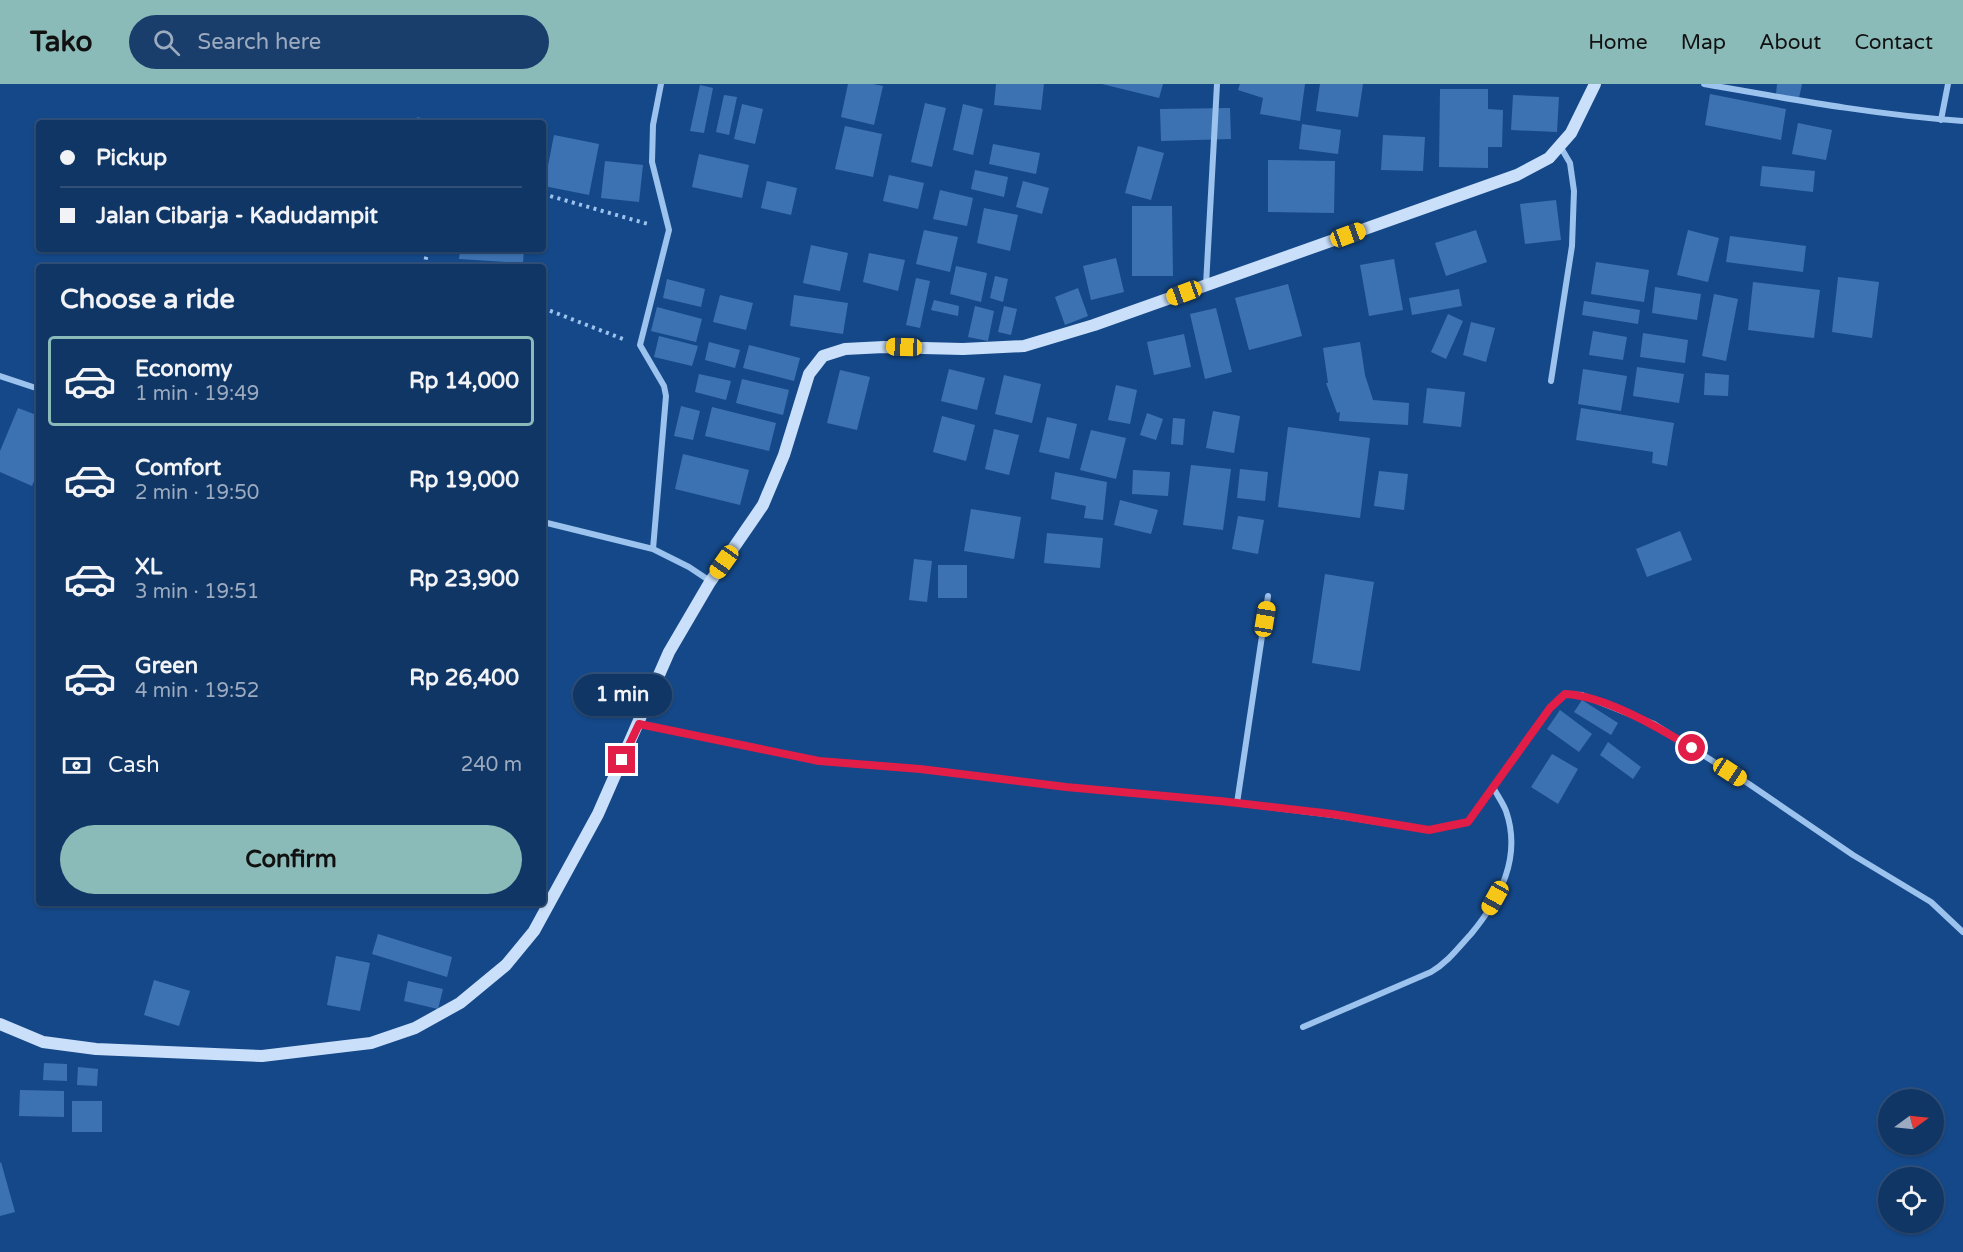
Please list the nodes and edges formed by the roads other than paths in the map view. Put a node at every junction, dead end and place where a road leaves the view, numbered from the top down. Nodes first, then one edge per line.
1 (660, 84) edge
2 (1217, 84) edge
3 (1595, 84) edge
4 (1704, 84) edge
5 (1948, 84) edge
6 (1941, 120) junction
7 (1963, 121) edge
8 (1560, 146) junction
9 (1206, 285) junction
10 (0, 376) edge
11 (1551, 381) dead end
12 (36, 388) edge
13 (546, 523) edge
14 (653, 549) junction
15 (710, 582) junction
16 (1268, 596) dead end
17 (639, 724) junction
18 (1493, 787) junction
19 (1237, 803) junction
20 (1963, 932) edge
21 (0, 1024) edge
22 (1304, 1027) dead end

1 - 14 street
2 - 9 street
3 - 8 street
4 - 6 street
5 - 6 street
6 - 7 street
8 - 9 street
8 - 11 street
9 - 15 street
10 - 12 street
13 - 14 street
14 - 15 street
15 - 17 street
16 - 19 street
17 - 19 street
17 - 21 street
18 - 19 street
18 - 20 street
18 - 22 street

